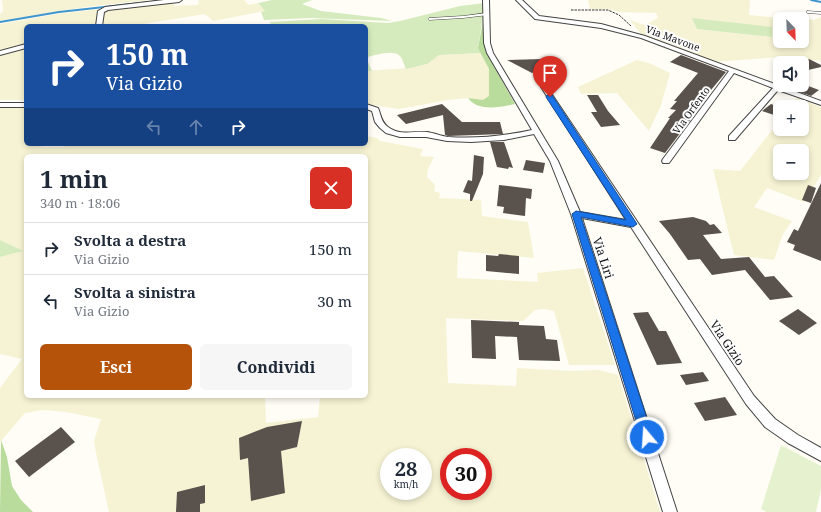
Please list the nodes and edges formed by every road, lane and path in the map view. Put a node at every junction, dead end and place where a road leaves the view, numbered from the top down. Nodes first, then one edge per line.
1 (179, 0) edge
2 (486, 0) edge
3 (519, 0) edge
4 (572, 10) dead end
5 (809, 12) edge
6 (821, 13) edge
7 (487, 14) junction
8 (429, 19) dead end
9 (99, 24) edge
10 (641, 37) junction
11 (24, 47) edge
12 (0, 53) edge
13 (540, 71) dead end
14 (732, 71) junction
15 (773, 86) edge
16 (544, 87) joint
17 (773, 92) edge
18 (791, 92) edge
19 (821, 103) edge
20 (24, 104) edge
21 (0, 105) edge
22 (368, 107) edge
23 (537, 130) junction
24 (732, 138) dead end
25 (666, 160) dead end
26 (576, 214) junction
27 (633, 224) junction
28 (821, 455) edge
29 (670, 512) edge

1 - 9 street
2 - 7 street, Via Liri
3 - 10 street, Via Mavone
4 - 10 path
5 - 6 lane
7 - 8 lane
7 - 23 street, Via Liri
10 - 14 street, Via Mavone
11 - 12 street
13 - 16 lane
14 - 15 street, Via Mavone
14 - 25 street, Via Orfento
16 - 27 street, Via Gizio
17 - 24 street
18 - 19 street, Via Mavone
20 - 21 street
22 - 23 street
23 - 26 street, Via Liri
26 - 27 street
26 - 29 street, Via Liri
27 - 28 street, Via Gizio

